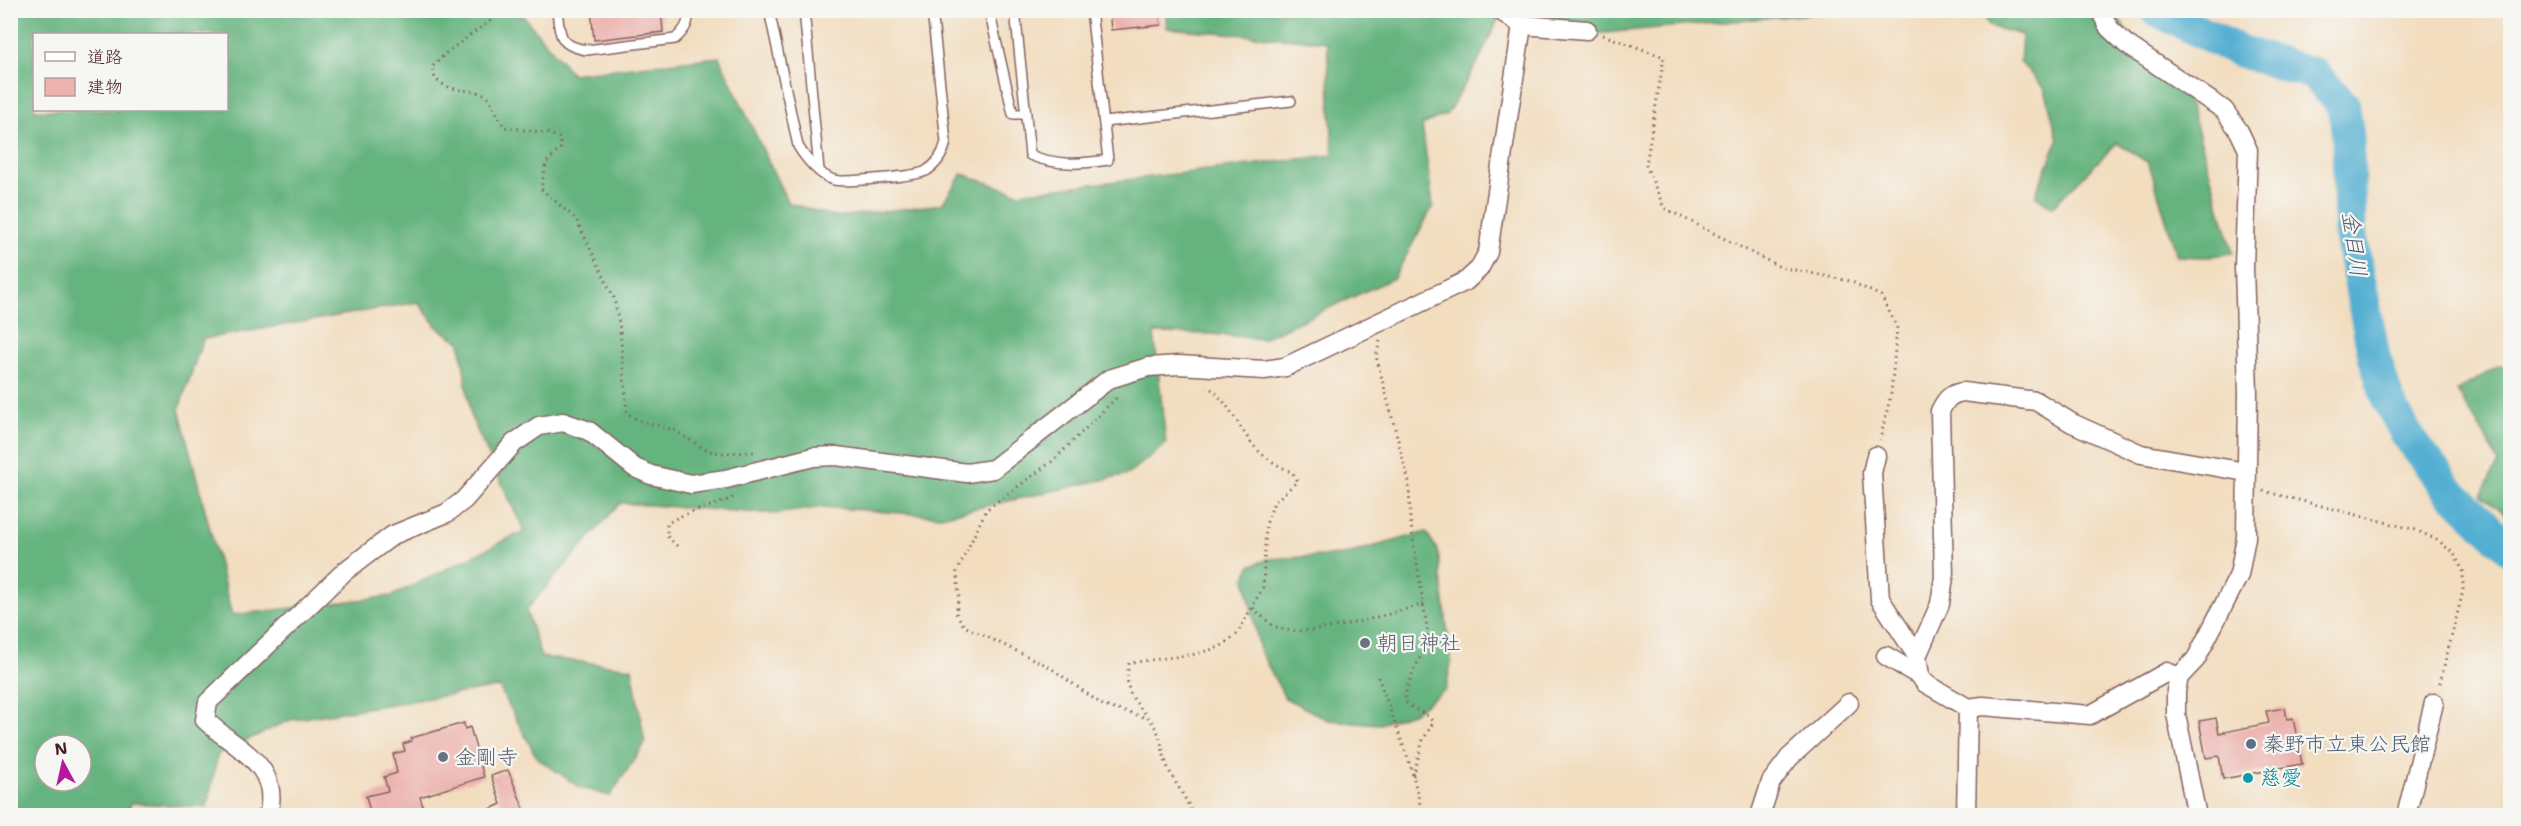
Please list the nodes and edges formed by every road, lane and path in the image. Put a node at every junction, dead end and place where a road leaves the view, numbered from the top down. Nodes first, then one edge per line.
1 (505, 10) edge
2 (557, 10) edge
3 (688, 10) edge
4 (770, 10) edge
5 (804, 10) edge
6 (932, 10) edge
7 (989, 10) edge
8 (1015, 10) edge
9 (1091, 10) edge
10 (1499, 10) edge
11 (2100, 10) edge
12 (1522, 25) junction
13 (1587, 30) joint
14 (1291, 101) dead end
15 (1026, 114) junction
16 (1104, 122) junction
17 (819, 170) junction
18 (1394, 315) junction
19 (1179, 365) junction
20 (1117, 398) dead end
21 (1876, 456) joint
22 (776, 466) junction
23 (2246, 479) junction
24 (742, 493) dead end
25 (677, 546) dead end
26 (1424, 604) junction
27 (1252, 608) junction
28 (1886, 656) dead end
29 (1917, 656) junction
30 (1920, 676) junction
31 (2179, 676) junction
32 (1378, 677) dead end
33 (1849, 703) dead end
34 (2434, 703) joint
35 (1968, 708) junction
36 (1146, 717) junction
37 (1413, 776) junction
38 (268, 816) edge
39 (1192, 816) edge
40 (1423, 816) edge
41 (1760, 816) edge
42 (1966, 816) edge
43 (2197, 816) edge
44 (2406, 816) edge

1 - 22 path
2 - 3 lane
4 - 17 lane
5 - 17 lane
6 - 17 lane
7 - 15 lane
8 - 15 lane
9 - 16 lane
10 - 12 street
11 - 23 street
12 - 13 street
12 - 18 street
13 - 21 path
14 - 16 lane
15 - 16 lane
18 - 19 street
18 - 26 path
19 - 22 street
19 - 27 path
20 - 36 path
21 - 29 street
22 - 38 street
23 - 29 street
23 - 31 street
23 - 34 path
24 - 25 path
26 - 27 path
26 - 37 path
27 - 36 path
28 - 30 street
29 - 30 street
30 - 35 street
31 - 35 street
31 - 43 street
32 - 37 path
33 - 41 street
34 - 44 street
35 - 42 street
36 - 39 path
37 - 40 path

